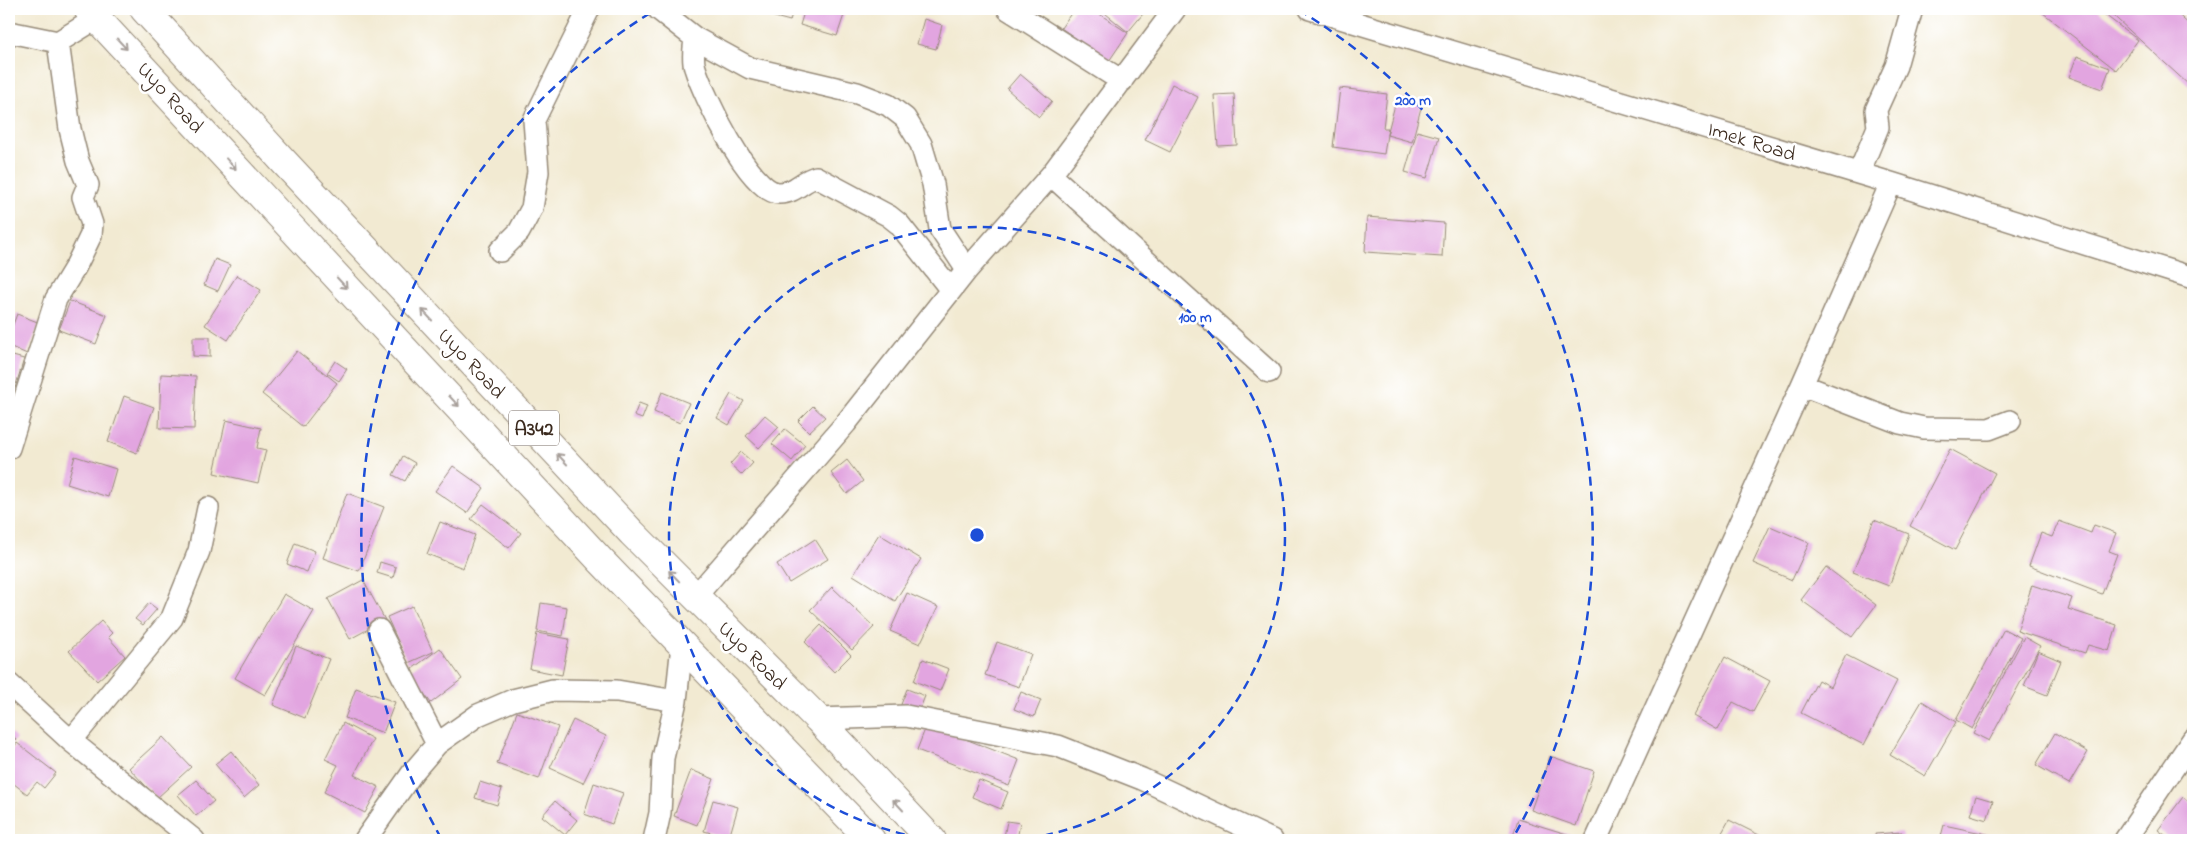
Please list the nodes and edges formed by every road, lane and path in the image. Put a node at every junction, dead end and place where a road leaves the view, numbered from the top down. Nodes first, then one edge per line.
1 (589, 9) edge
2 (658, 9) edge
3 (1008, 9) edge
4 (1175, 9) edge
5 (1310, 9) edge
6 (1912, 9) edge
7 (148, 10) edge
8 (92, 13) edge
9 (9, 32) edge
10 (694, 38) junction
11 (58, 42) junction
12 (1122, 82) junction
13 (1859, 173) junction
14 (1051, 176) junction
15 (1891, 183) junction
16 (500, 252) dead end
17 (967, 270) junction
18 (2193, 278) edge
19 (951, 290) junction
20 (1269, 372) dead end
21 (1802, 385) junction
22 (2010, 421) dead end
23 (9, 448) edge
24 (208, 508) dead end
25 (695, 597) junction
26 (379, 630) dead end
27 (682, 645) junction
28 (9, 684) edge
29 (676, 701) junction
30 (818, 719) junction
31 (2193, 739) edge
32 (72, 741) junction
33 (437, 744) junction
34 (194, 840) edge
35 (365, 840) edge
36 (654, 840) edge
37 (871, 840) edge
38 (932, 840) edge
39 (1272, 840) edge
40 (1596, 840) edge
41 (2125, 840) edge

1 - 16 street
2 - 10 street
3 - 12 street
4 - 12 street
5 - 13 street, Imek Road
6 - 13 street
25 -> 7 highway, Uyo Road / A342
8 - 11 street
8 -> 27 highway, Uyo Road / A342
9 - 11 street
10 - 17 street
10 - 19 street
11 - 23 street
12 - 14 street
13 - 15 street, Imek Road
14 - 17 street
14 - 20 street
15 - 18 street, Imek Road
15 - 21 street
17 - 19 street
19 - 25 street
21 - 22 street
21 - 40 street
24 - 32 street
25 - 30 highway, Uyo Road / A342
26 - 33 street
27 - 29 street
27 - 37 highway, Uyo Road / A342
28 - 32 street
29 - 33 street
29 - 36 street
38 -> 30 highway, Uyo Road / A342
30 - 39 street
31 - 41 street
32 - 34 street
33 - 35 street

